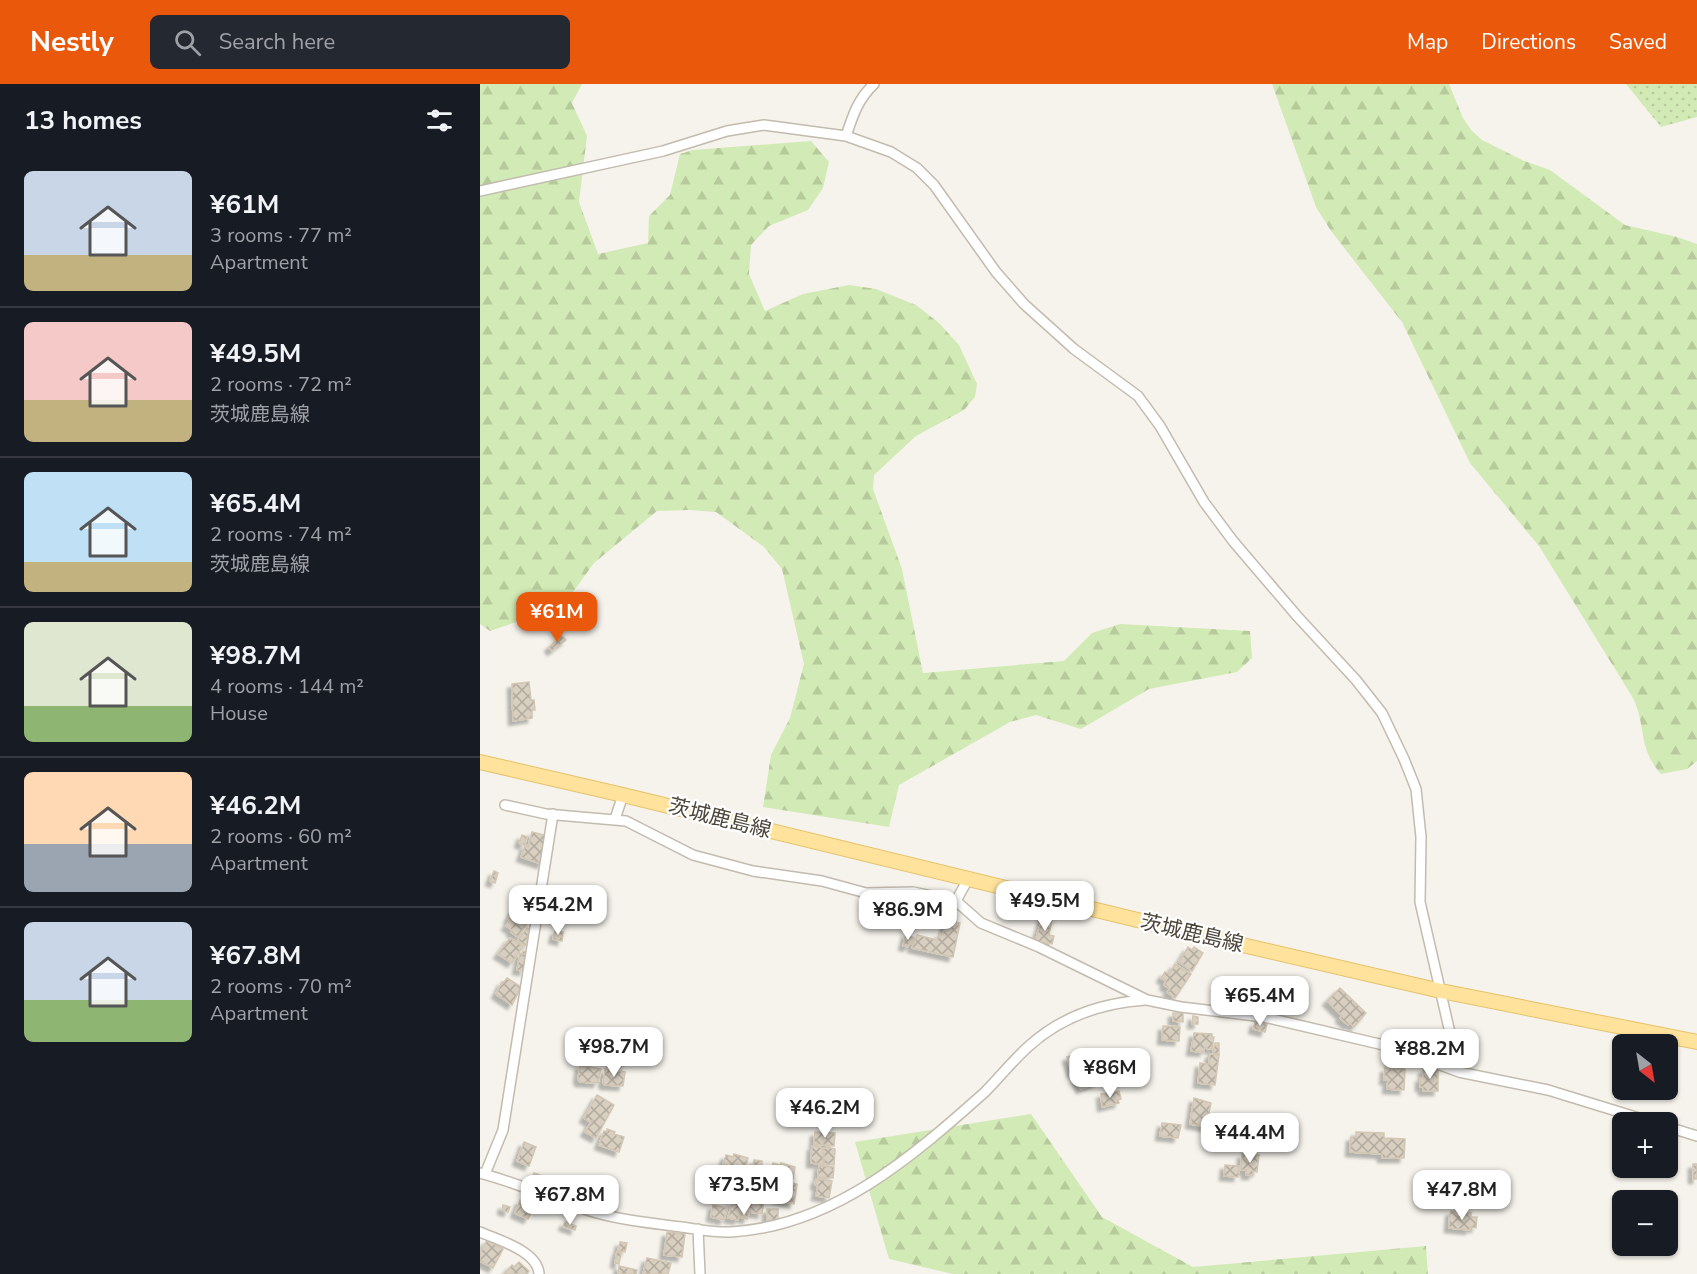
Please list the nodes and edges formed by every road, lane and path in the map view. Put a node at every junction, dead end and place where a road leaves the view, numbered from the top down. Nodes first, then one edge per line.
1 (874, 84) edge
2 (846, 136) junction
3 (480, 191) edge
4 (480, 762) edge
5 (623, 795) junction
6 (505, 805) dead end
7 (552, 814) junction
8 (615, 819) junction
9 (968, 879) junction
10 (956, 901) junction
11 (1441, 991) junction
12 (1147, 1000) junction
13 (1697, 1042) edge
14 (1459, 1072) junction
15 (1620, 1112) edge
16 (1678, 1130) edge
17 (1697, 1136) edge
18 (483, 1174) edge
19 (698, 1229) junction
20 (480, 1232) edge
21 (539, 1274) edge
22 (700, 1274) edge

1 - 2 street
2 - 3 street
2 - 11 street
4 - 5 main road, 茨城鹿島線
5 - 8 street
5 - 9 main road, 茨城鹿島線
6 - 7 street
7 - 8 street
7 - 18 street
8 - 10 street
9 - 10 street
9 - 11 main road, 茨城鹿島線
10 - 12 street
11 - 13 main road, 茨城鹿島線
11 - 14 street
12 - 14 street
12 - 19 street
14 - 15 street
16 - 17 street
18 - 19 street
19 - 22 street
20 - 21 street

